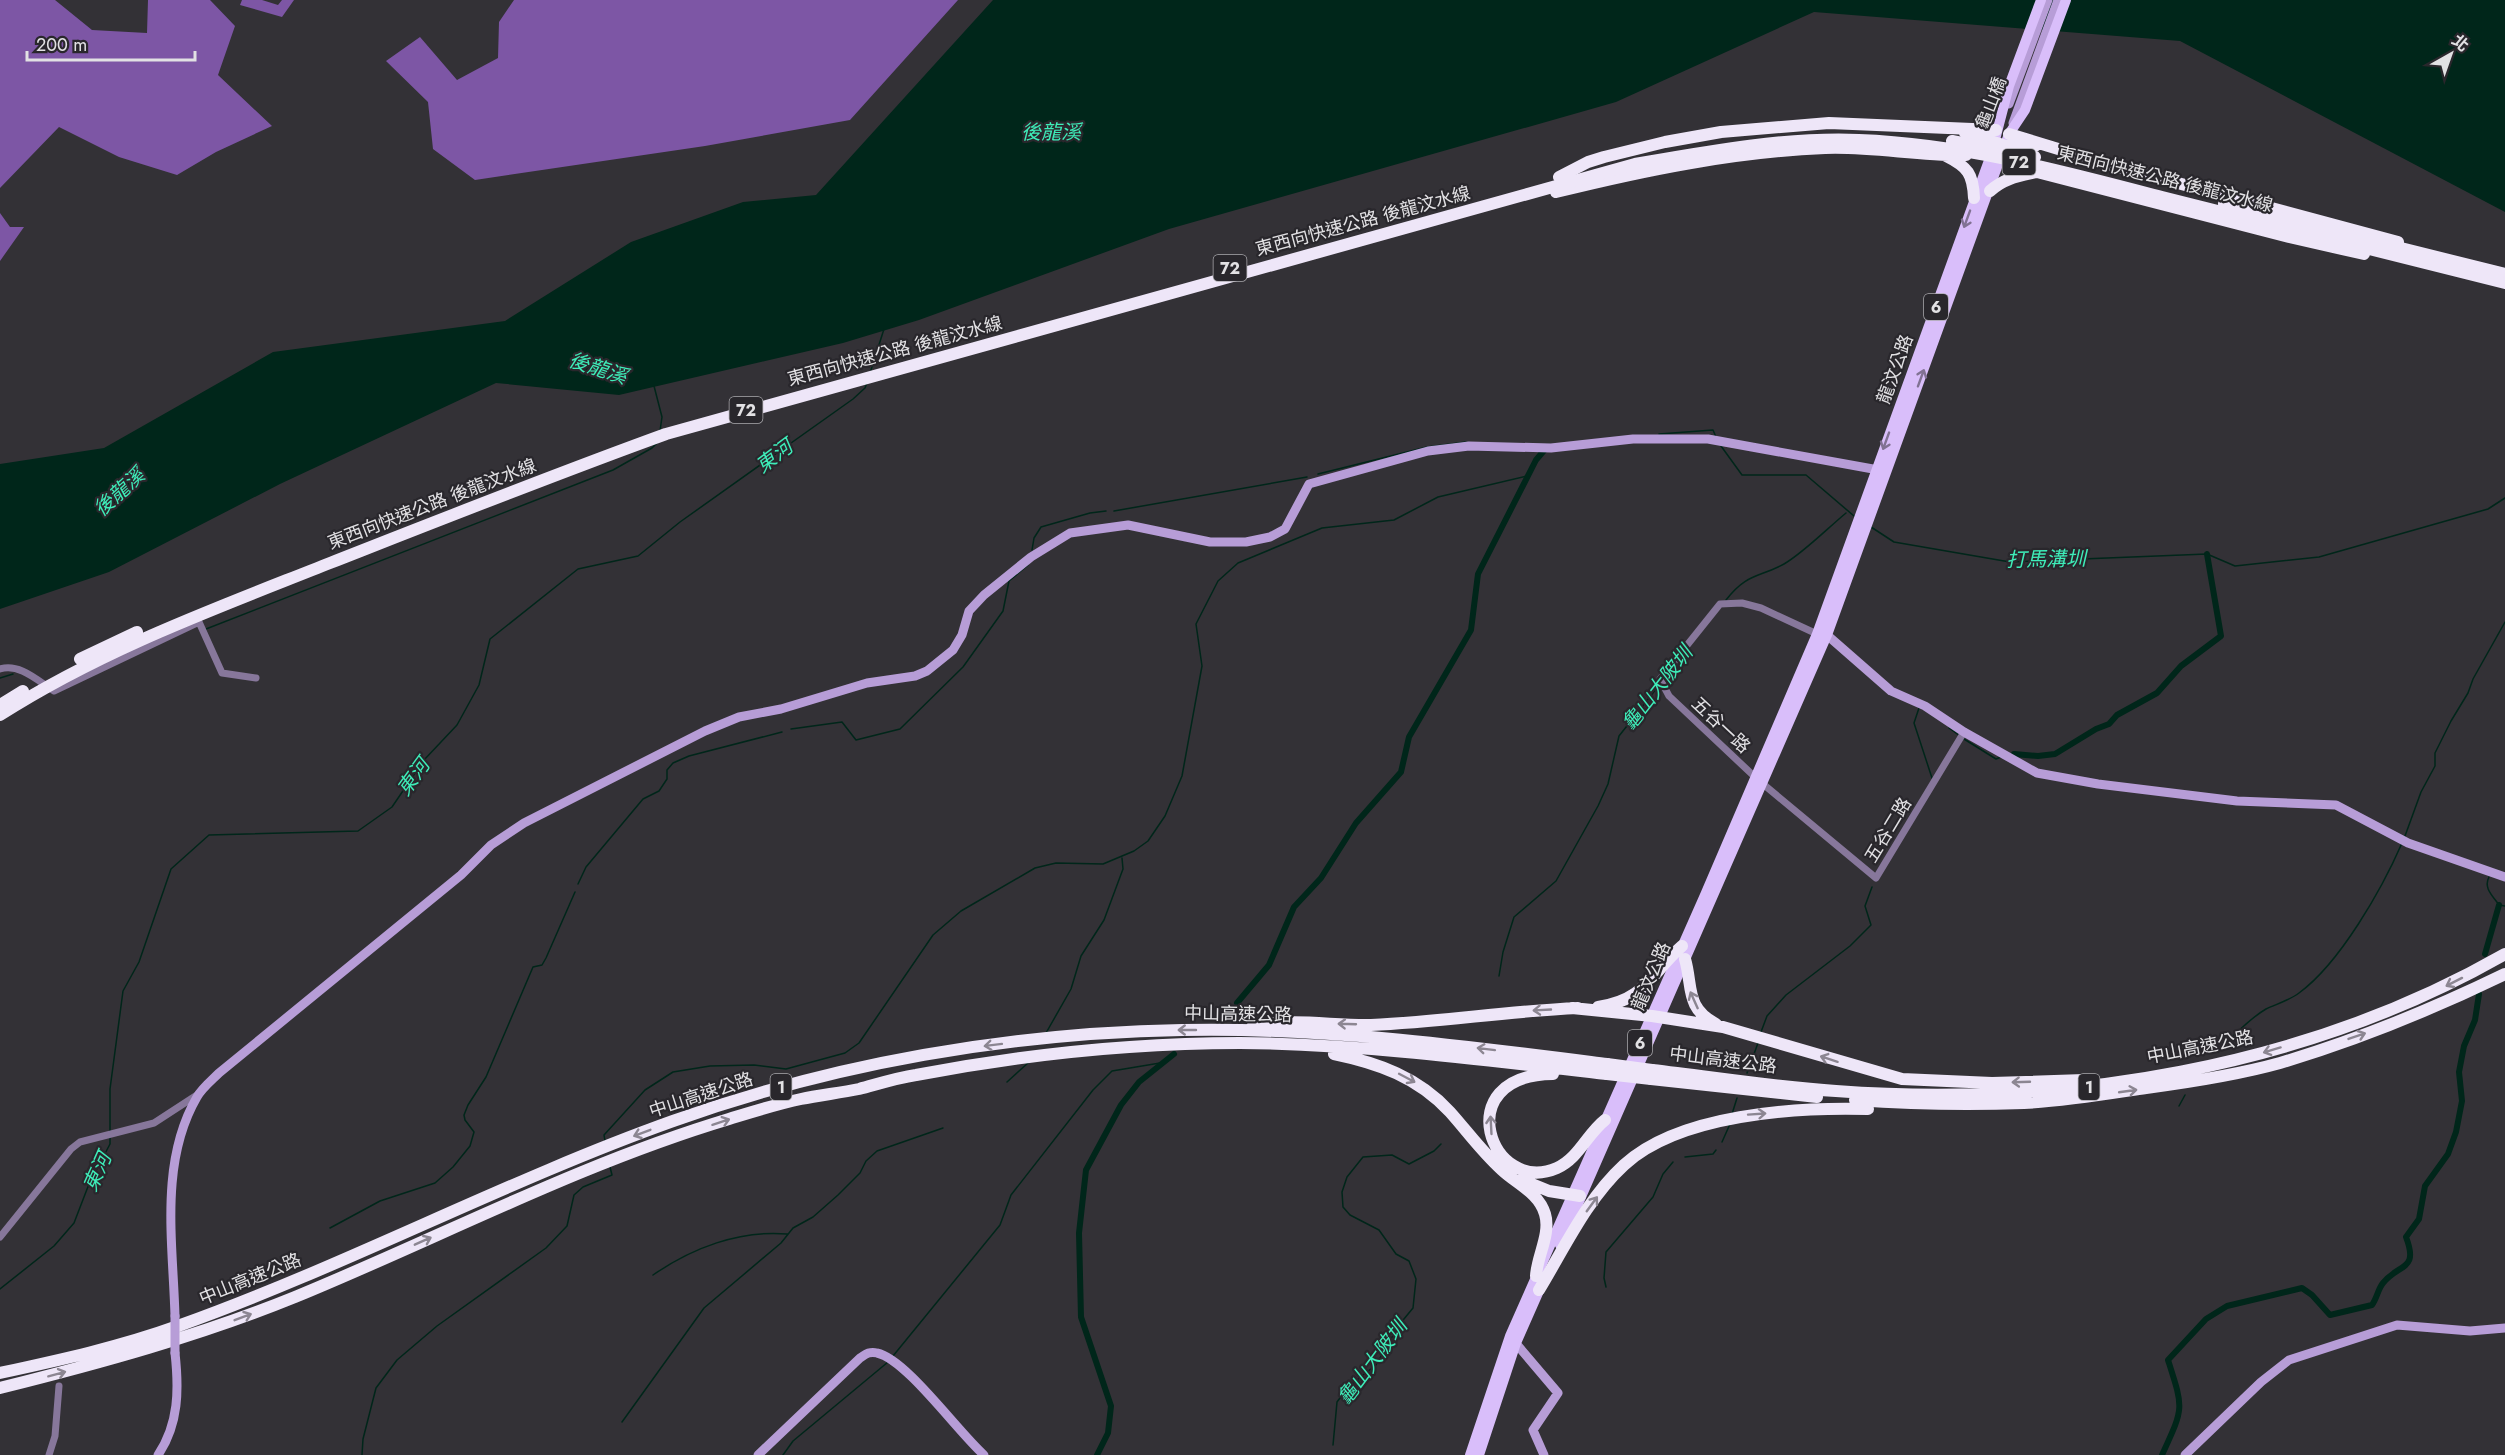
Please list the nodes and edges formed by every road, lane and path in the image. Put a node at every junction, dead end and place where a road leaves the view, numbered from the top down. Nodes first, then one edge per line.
1 (2041, 0) edge
2 (2048, 0) edge
3 (2058, 0) edge
4 (2066, 0) edge
5 (1948, 129) junction
6 (1996, 130) junction
7 (2009, 134) junction
8 (2042, 146) junction
9 (1998, 150) junction
10 (1945, 156) junction
11 (2037, 172) junction
12 (1559, 177) junction
13 (1990, 191) junction
14 (1525, 195) junction
15 (1974, 198) junction
16 (2446, 260) junction
17 (2426, 264) junction
18 (2505, 274) edge
19 (2505, 283) edge
20 (1881, 470) junction
21 (1822, 634) junction
22 (0, 669) edge
23 (256, 678) dead end
24 (0, 705) edge
25 (0, 715) edge
26 (1961, 736) junction
27 (1759, 781) junction
28 (2505, 877) edge
29 (1682, 946) junction
30 (2505, 954) edge
31 (1685, 959) junction
32 (2505, 974) edge
33 (1572, 1008) junction
34 (1656, 1016) junction
35 (1723, 1027) junction
36 (1236, 1031) junction
37 (1291, 1045) junction
38 (1607, 1069) junction
39 (1579, 1071) junction
40 (1651, 1074) junction
41 (2121, 1080) junction
42 (198, 1094) junction
43 (1934, 1104) junction
44 (1605, 1120) junction
45 (1502, 1170) junction
46 (1576, 1195) junction
47 (0, 1237) edge
48 (1536, 1276) junction
49 (1539, 1290) junction
50 (1529, 1303) junction
51 (2505, 1328) edge
52 (1513, 1340) junction
53 (0, 1373) edge
54 (59, 1386) dead end
55 (0, 1388) edge
56 (49, 1455) edge
57 (158, 1455) edge
58 (758, 1455) edge
59 (984, 1455) edge
60 (1470, 1455) edge
61 (1479, 1455) edge
62 (1544, 1455) edge
63 (2185, 1455) edge

1 - 6 main road, 龜山橋 / 6
2 - 9 street, 龜山橋
3 - 7 street, 龜山橋
4 - 7 main road, 龜山橋 / 6
5 - 6 highway
5 - 9 highway
5 - 12 highway
6 - 9 main road, 龜山橋 / 6
7 - 8 highway
7 - 9 main road, 6
8 - 9 highway
8 - 16 highway
9 - 10 highway
9 - 11 highway
9 - 13 main road, 龍汶公路 / 6
9 - 15 main road, 龍汶公路 / 6
10 - 14 highway, bridge
10 - 15 highway
11 - 13 highway
11 - 17 highway
12 - 16 highway, 東西向快速公路 後龍汶水線 / 72, bridge
12 - 24 highway, 東西向快速公路 後龍汶水線 / 72, bridge
20 -> 13 main road, 龍汶公路 / 6
14 - 17 highway, 東西向快速公路 後龍汶水線 / 72, bridge
14 - 25 highway, 東西向快速公路 後龍汶水線 / 72, bridge
15 -> 20 main road, 龍汶公路 / 6
16 - 18 highway, 東西向快速公路 後龍汶水線 / 72, bridge
17 - 19 highway, 東西向快速公路 後龍汶水線 / 72, bridge
20 - 21 main road, 龍汶公路 / 6
20 - 42 street
21 - 26 street
21 - 27 main road, 龍汶公路 / 6
21 - 27 street, 五谷一路
22 - 23 street
26 - 27 street, 五谷二路
26 - 28 street
27 - 29 main road, 龍汶公路 / 6
27 - 31 main road, 龍汶公路 / 6
29 - 33 highway
29 - 34 main road, 龍汶公路 / 6
30 -> 41 highway, 中山高速公路 / 1
31 - 34 main road, 龍汶公路 / 6
35 -> 31 highway
43 -> 32 highway, 中山高速公路 / 1
33 - 34 highway
33 -> 36 highway
34 - 35 highway
34 - 44 main road, 龍汶公路 / 6
34 - 46 main road, 龍汶公路 / 6
41 -> 35 highway
38 -> 36 highway, 中山高速公路 / 1
36 -> 53 highway, 中山高速公路 / 1
37 - 39 highway, 中山高速公路 / 1
37 -> 45 highway
55 -> 37 highway, 中山高速公路 / 1
38 - 39 highway, 中山高速公路 / 1
38 - 40 highway, 中山高速公路 / 1, bridge
44 -> 39 highway
40 - 41 highway, 中山高速公路 / 1
40 - 43 highway, 中山高速公路 / 1
42 - 47 street
42 - 57 street, bridge
49 -> 43 highway
44 - 46 main road, 龍汶公路 / 6
45 - 46 highway
45 - 48 highway
46 - 48 main road, 龍汶公路 / 6
46 - 49 main road, 龍汶公路 / 6
48 - 50 main road, 龍汶公路 / 6
49 - 50 main road, 龍汶公路 / 6
50 - 52 main road, 龍汶公路 / 6
51 - 63 street
52 - 60 main road, 龍汶公路 / 6
52 - 61 main road, 龍汶公路 / 6
52 - 62 street
54 - 56 street
58 - 59 street

